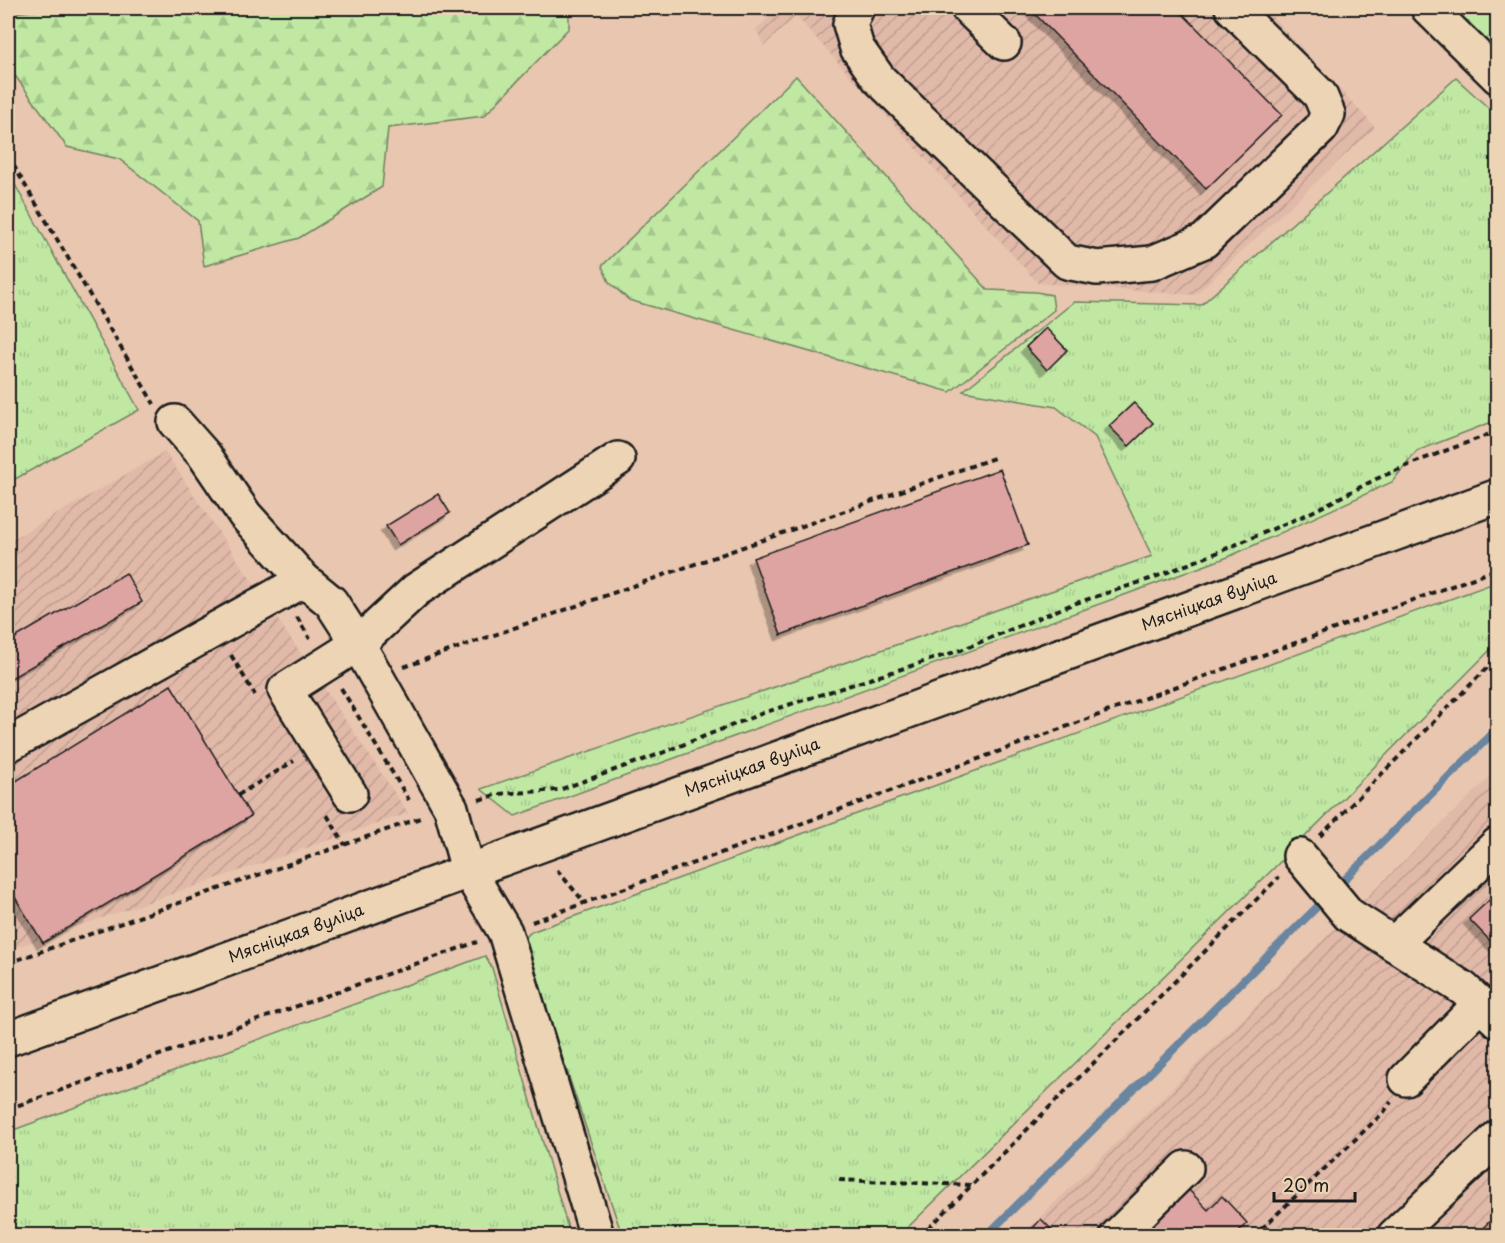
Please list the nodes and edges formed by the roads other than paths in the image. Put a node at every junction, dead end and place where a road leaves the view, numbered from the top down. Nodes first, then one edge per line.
1 (857, 8) edge
2 (968, 8) edge
3 (1232, 8) edge
4 (1428, 8) edge
5 (1004, 43) dead end
6 (1497, 77) edge
7 (174, 422) road end
8 (618, 459) dead end
9 (1497, 496) edge
10 (293, 586) junction
11 (358, 644) junction
12 (8, 745) edge
13 (350, 794) dead end
14 (1497, 844) edge
15 (1300, 856) road end
16 (468, 870) junction
17 (1394, 944) junction
18 (1489, 1012) edge
19 (8, 1039) edge
20 (1406, 1079) road end
21 (1497, 1137) edge
22 (1186, 1168) dead end
23 (597, 1236) edge
24 (1117, 1236) edge
25 (1394, 1236) edge

1 - 3 main road
2 - 5 main road
4 - 6 main road
7 - 10 main road
8 - 11 main road
9 - 16 main road, Мясніцкая вуліца
10 - 11 main road
10 - 12 main road
11 - 13 main road
11 - 16 main road
14 - 17 main road
15 - 17 main road
16 - 19 main road, Мясніцкая вуліца
16 - 23 main road
17 - 18 main road
18 - 20 main road
21 - 25 main road
22 - 24 main road

